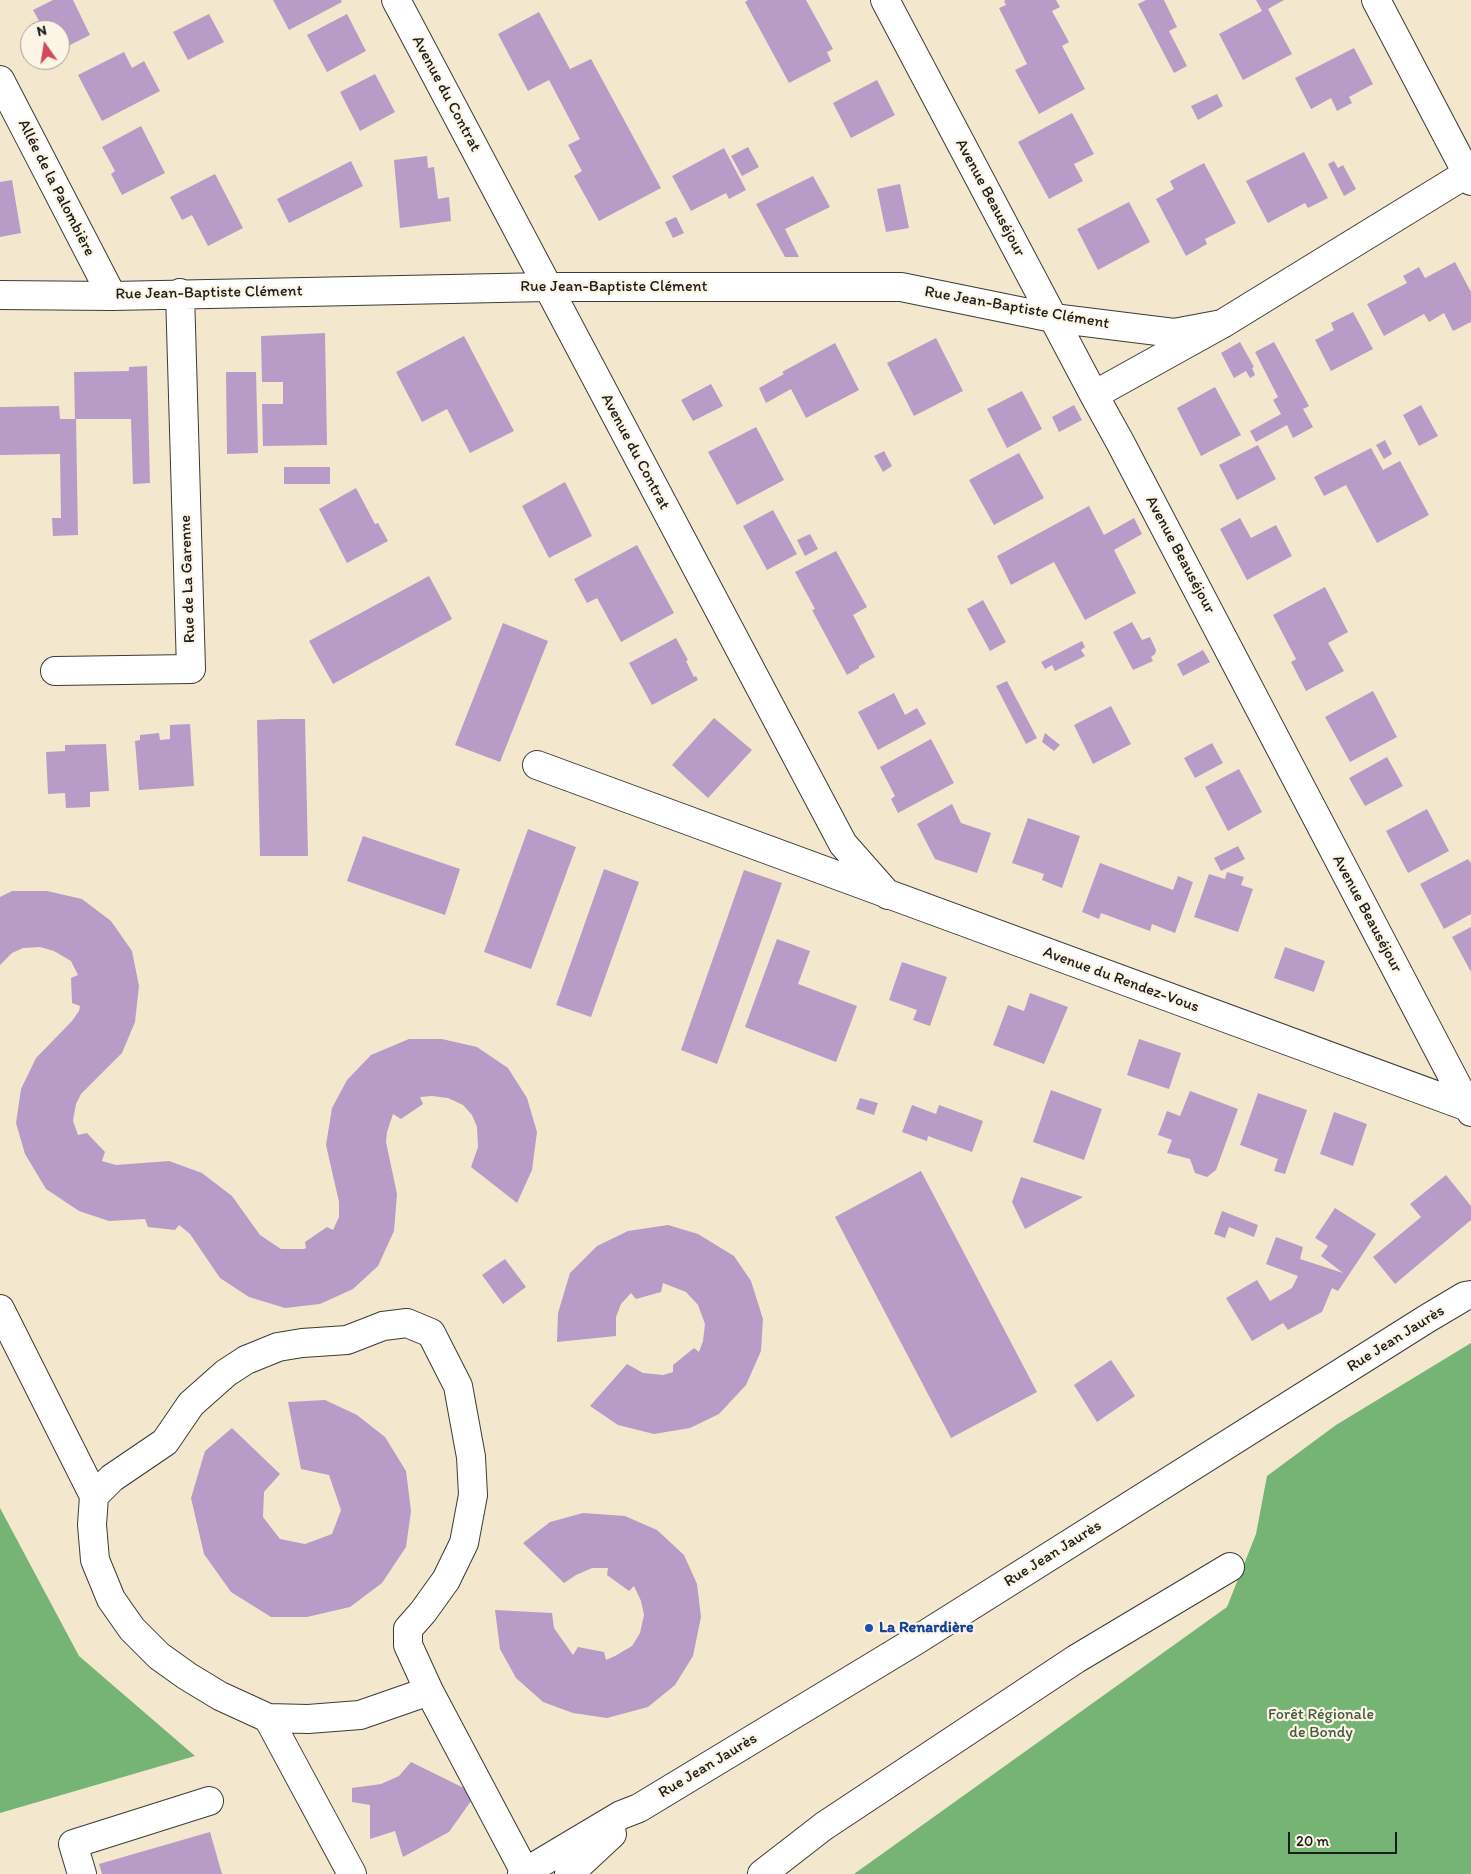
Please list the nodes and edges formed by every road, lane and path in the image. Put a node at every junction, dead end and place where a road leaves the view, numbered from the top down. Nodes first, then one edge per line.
1 (396, 0) edge
2 (886, 0) edge
3 (1376, 0) edge
4 (0, 80) edge
5 (1470, 175) edge
6 (546, 287) junction
7 (180, 293) junction
8 (0, 295) edge
9 (112, 296) junction
10 (1053, 318) junction
11 (1222, 324) junction
12 (1094, 394) junction
13 (55, 671) dead end
14 (537, 765) dead end
15 (888, 895) junction
16 (1469, 1109) edge
17 (1469, 1293) edge
18 (0, 1309) edge
19 (94, 1496) junction
20 (1230, 1567) dead end
21 (430, 1691) junction
22 (268, 1718) junction
23 (209, 1801) dead end
24 (639, 1808) junction
25 (525, 1873) edge
26 (82, 1874) edge
27 (352, 1874) edge
28 (569, 1874) edge
29 (762, 1874) edge

1 - 6 street, Avenue du Contrat
2 - 10 street, Avenue Beauséjour
3 - 5 street
4 - 9 street, Allée de la Palombière
5 - 11 street, Rue Jean-Baptiste Clément
6 - 7 street, Rue Jean-Baptiste Clément
6 - 10 street, Rue Jean-Baptiste Clément
6 - 15 street, Avenue du Contrat
7 - 9 street, Rue Jean-Baptiste Clément
7 - 13 street, Rue de La Garenne
8 - 9 street, Rue Jean-Baptiste Clément
10 - 11 street, Rue Jean-Baptiste Clément
10 - 12 street, Avenue Beauséjour
11 - 12 street, Rue Jean-Baptiste Clément
12 - 16 street, Avenue Beauséjour
14 - 15 street, Avenue du Rendez-Vous
15 - 16 street, Avenue du Rendez-Vous
17 - 24 street, Rue Jean Jaurès
18 - 19 street
19 - 21 street
19 - 22 street
20 - 29 street
21 - 22 street
21 - 25 street
22 - 27 street
23 - 26 street
24 - 25 street, Rue Jean Jaurès
24 - 28 street, Rue Jean Jaurès

